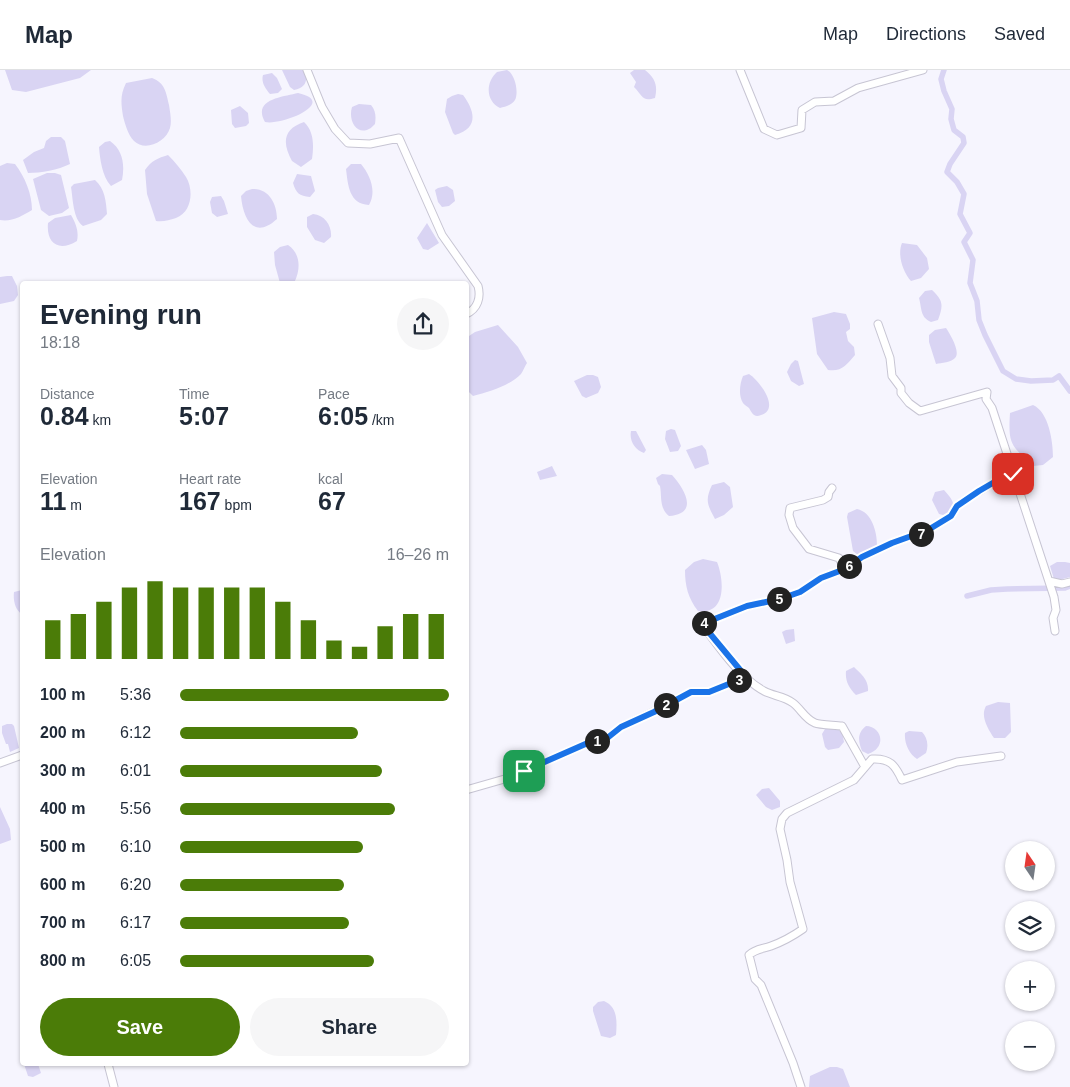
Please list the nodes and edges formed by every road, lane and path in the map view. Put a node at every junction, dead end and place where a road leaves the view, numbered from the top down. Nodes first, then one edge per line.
1 (307, 70) edge
2 (740, 70) edge
3 (923, 70) edge
4 (469, 312) edge
5 (878, 324) dead end
6 (1013, 474) junction
7 (832, 488) dead end
8 (845, 569) junction
9 (1049, 582) junction
10 (1070, 582) edge
11 (1055, 631) dead end
12 (746, 677) junction
13 (1001, 756) dead end
14 (20, 757) edge
15 (0, 763) edge
16 (865, 767) junction
17 (469, 789) edge
18 (109, 1066) edge
19 (114, 1087) edge
20 (801, 1087) edge

1 - 4 street
2 - 3 street
5 - 6 street
6 - 8 street
6 - 9 street
7 - 8 street
8 - 12 street
9 - 10 street
9 - 11 street
12 - 16 street
12 - 17 street
13 - 16 street
14 - 15 street
16 - 20 street
18 - 19 street

